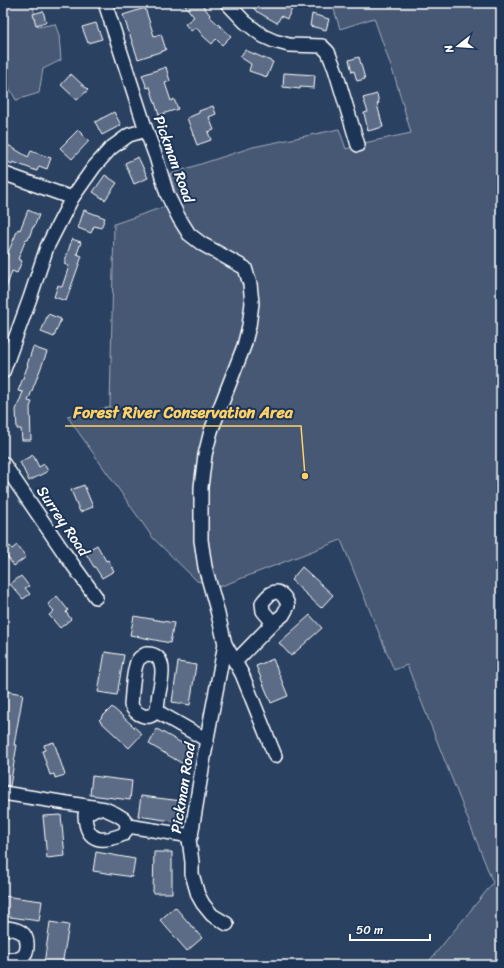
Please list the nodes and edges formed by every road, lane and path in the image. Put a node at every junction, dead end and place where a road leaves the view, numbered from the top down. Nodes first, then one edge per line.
1 (105, 3) edge
2 (227, 3) edge
3 (146, 130) junction
4 (358, 145) dead end
5 (3, 173) edge
6 (72, 198) junction
7 (4, 365) edge
8 (3, 463) edge
9 (96, 597) dead end
10 (273, 623) dead end
11 (225, 644) junction
12 (235, 662) junction
13 (156, 711) dead end
14 (207, 740) junction
15 (275, 756) dead end
16 (3, 793) edge
17 (96, 808) junction
18 (128, 826) junction
19 (191, 836) junction
20 (227, 924) dead end
21 (3, 928) edge
22 (3, 959) edge

1 - 3 street, Pickman Road
2 - 4 street
3 - 6 street
3 - 11 street, Pickman Road
5 - 6 street
6 - 7 street
8 - 9 street, Surrey Road
10 - 12 street
11 - 12 street, Pickman Road
11 - 14 street, Pickman Road
12 - 15 street, Pickman Road
13 - 14 street
14 - 19 street, Pickman Road
16 - 17 street
17 - 18 street
17 - 18 street
18 - 19 street
19 - 20 street, Pickman Road
21 - 22 street

